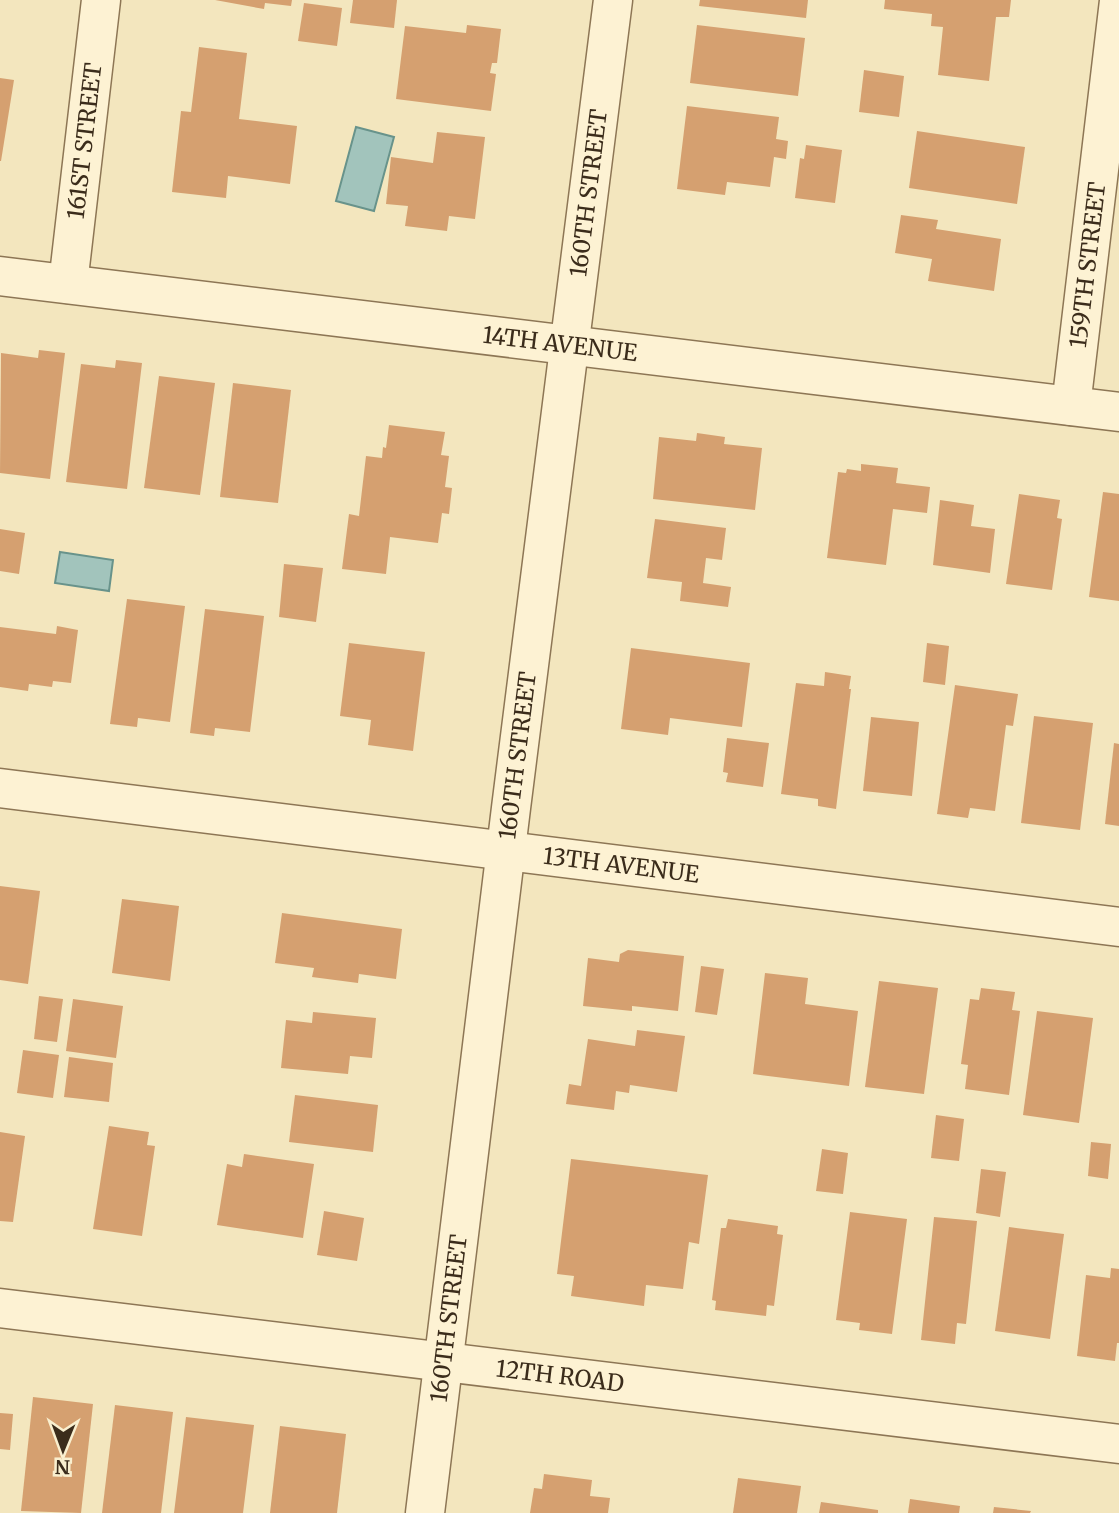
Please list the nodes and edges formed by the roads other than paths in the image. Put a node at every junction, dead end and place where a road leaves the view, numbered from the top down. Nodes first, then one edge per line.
1 (101, 0) edge
2 (613, 0) edge
3 (1119, 1) edge
4 (0, 276) edge
5 (68, 284) junction
6 (571, 345) junction
7 (1071, 406) junction
8 (1119, 412) edge
9 (0, 788) edge
10 (506, 850) junction
11 (1119, 927) edge
12 (0, 1308) edge
13 (444, 1362) junction
14 (1119, 1444) edge
15 (425, 1513) edge

1 - 5 street, 161ST STREET
2 - 6 street, 160TH STREET
3 - 7 street, 159TH STREET
4 - 5 street, 14TH AVENUE
5 - 6 street, 14TH AVENUE
6 - 7 street, 14TH AVENUE
6 - 10 street, 160TH STREET
7 - 8 street, 14TH AVENUE
9 - 10 street, 13TH AVENUE
10 - 11 street, 13TH AVENUE
10 - 13 street, 160TH STREET
12 - 13 street, 12TH ROAD
13 - 14 street, 12TH ROAD
13 - 15 street, 160TH STREET

